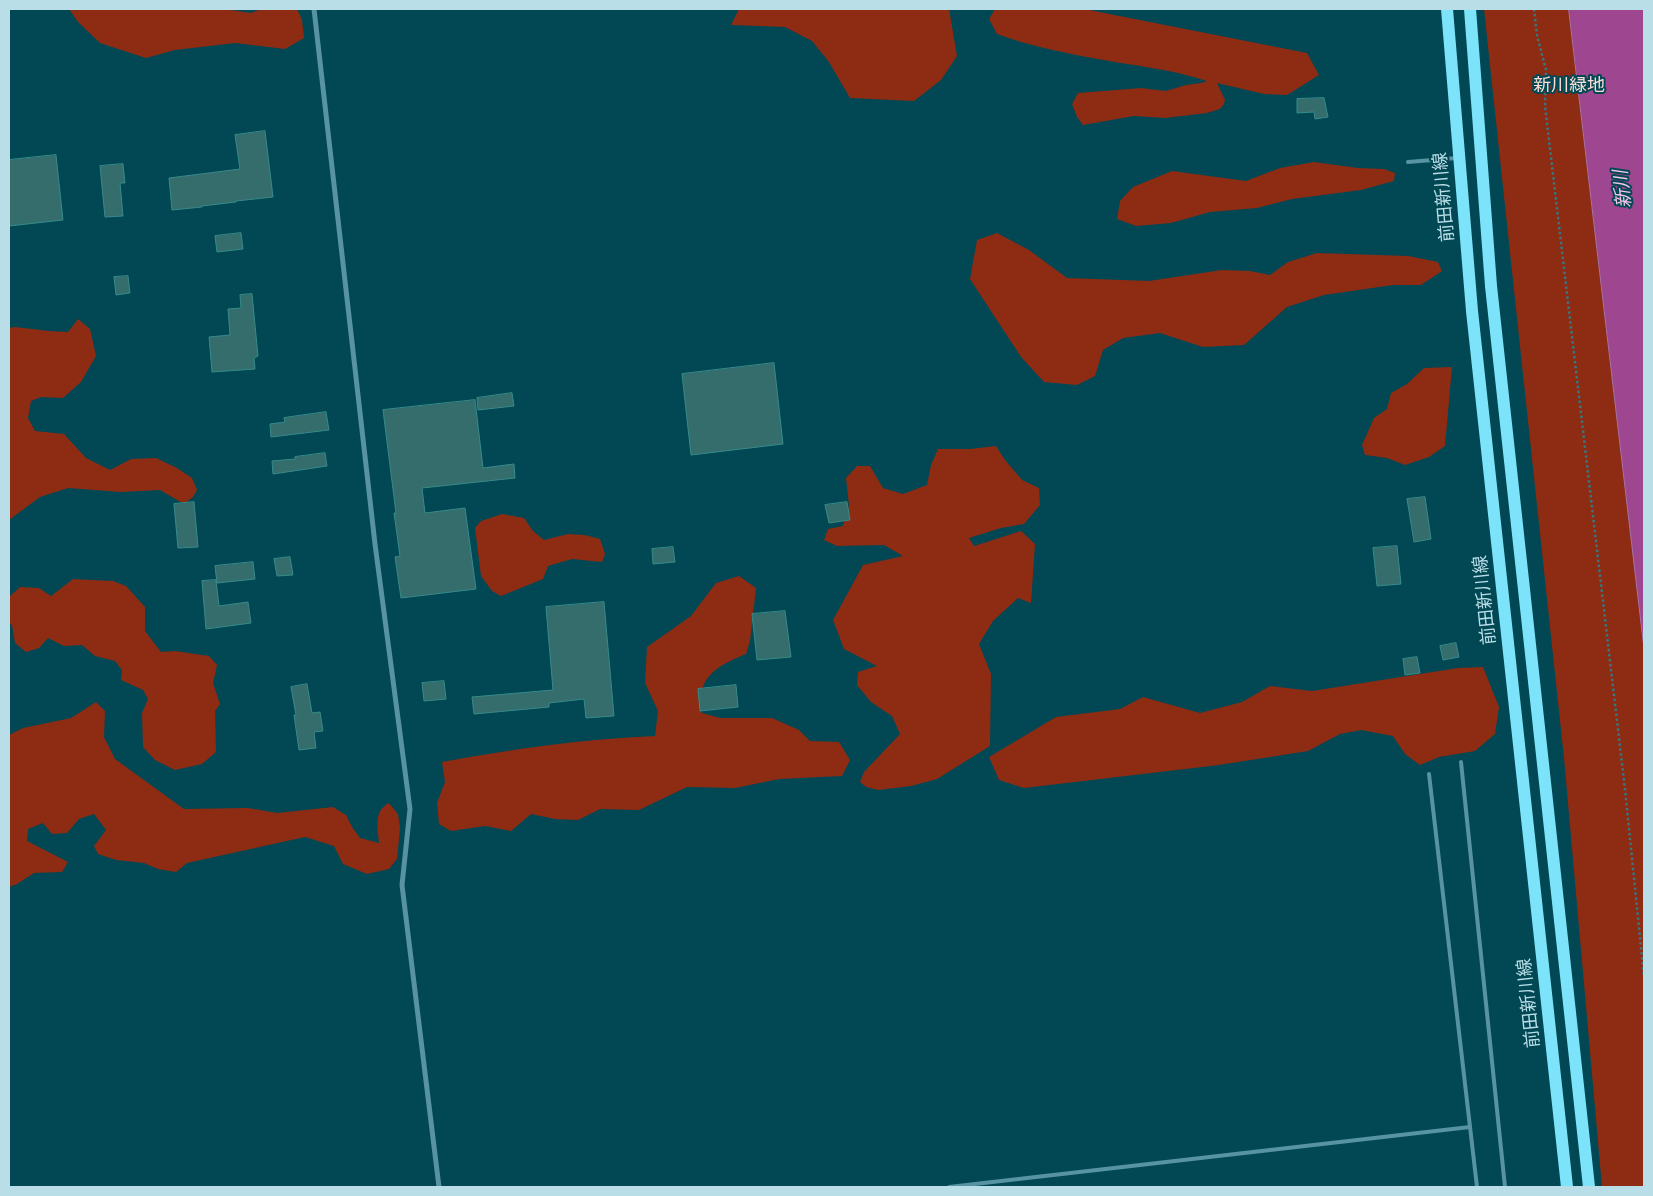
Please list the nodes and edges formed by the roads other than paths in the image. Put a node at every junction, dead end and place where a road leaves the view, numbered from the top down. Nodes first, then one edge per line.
1 (314, 9) edge
2 (1447, 9) edge
3 (1470, 9) edge
4 (1459, 158) junction
5 (1408, 162) dead end
6 (1461, 762) dead end
7 (1429, 774) dead end
8 (1470, 1127) junction
9 (439, 1187) edge
10 (949, 1187) edge
11 (1477, 1187) edge
12 (1504, 1187) edge
13 (1568, 1187) edge
14 (1588, 1187) edge

1 - 9 street
2 - 4 main road, 前田新川線
3 - 14 main road
4 - 5 lane
4 - 13 main road, 前田新川線
6 - 12 lane
7 - 8 lane
8 - 10 lane
8 - 11 lane

